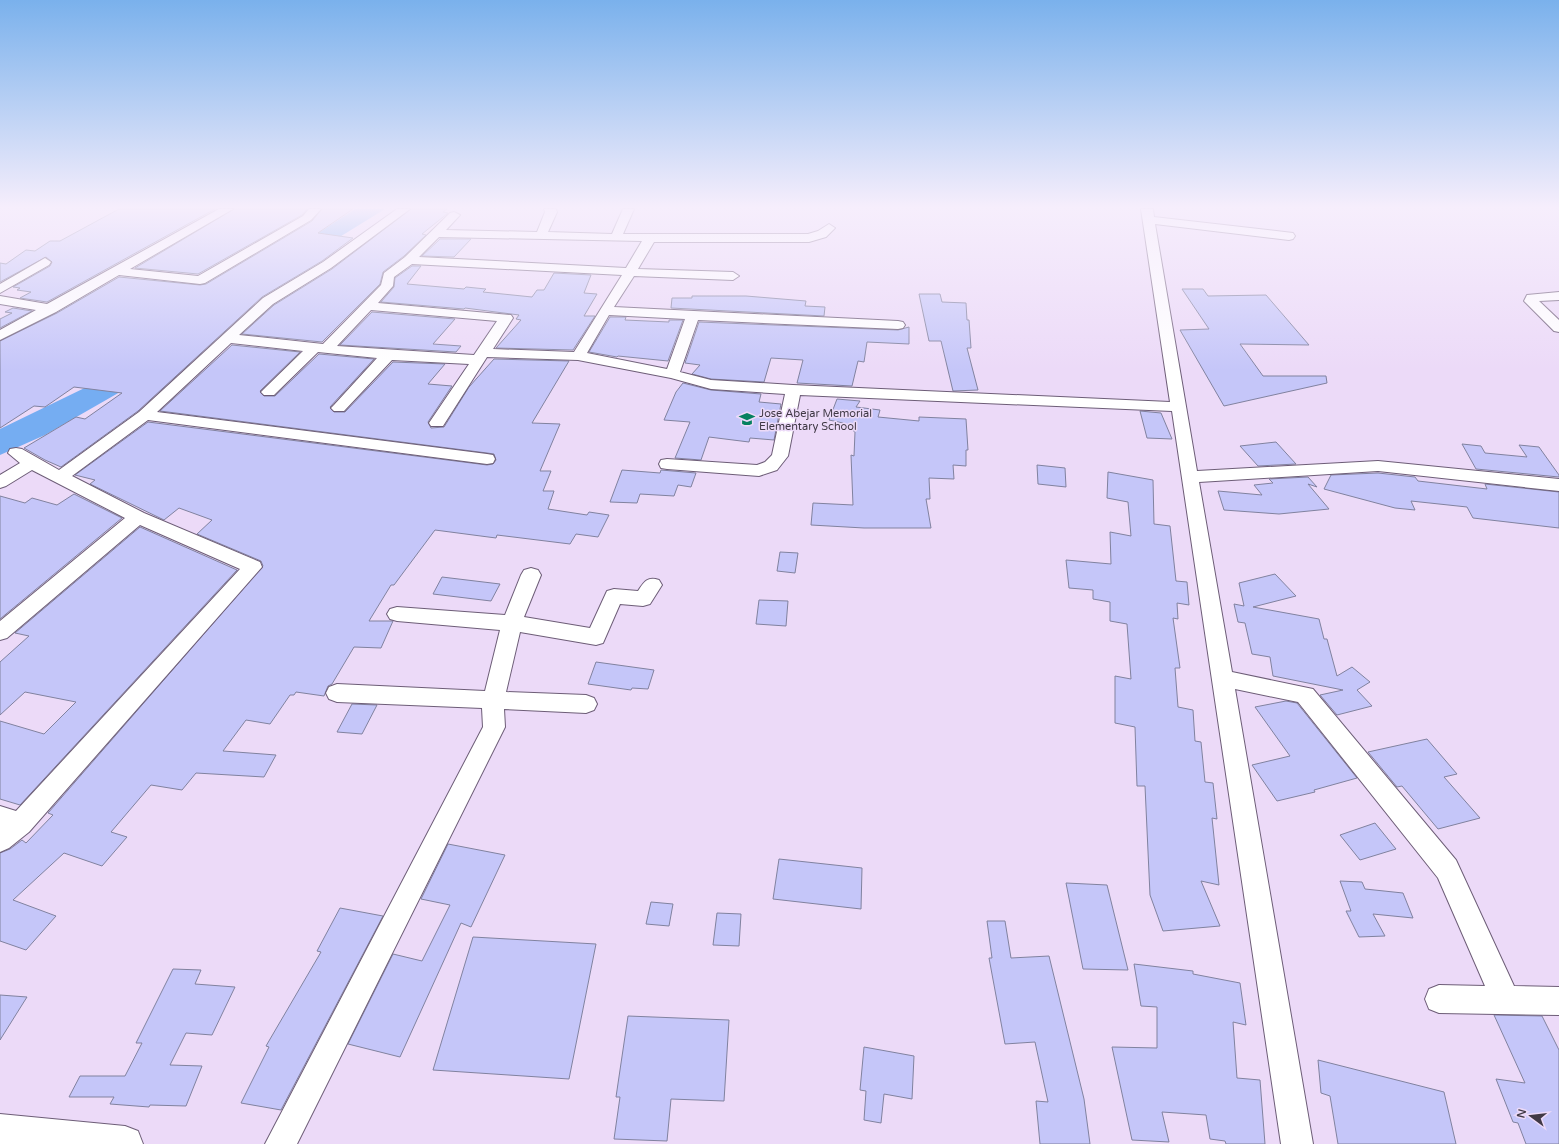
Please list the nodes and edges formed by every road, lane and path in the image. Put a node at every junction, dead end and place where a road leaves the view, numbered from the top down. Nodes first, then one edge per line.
1 (45, 262) dead end
2 (132, 262) edge
3 (230, 262) edge
4 (331, 262) edge
5 (406, 262) edge
6 (453, 262) edge
7 (636, 262) edge
8 (1155, 262) edge
9 (117, 271) junction
10 (630, 272) junction
11 (733, 276) dead end
12 (0, 288) edge
13 (1559, 296) edge
14 (0, 300) edge
15 (368, 306) junction
16 (51, 309) junction
17 (605, 311) junction
18 (692, 317) junction
19 (898, 325) dead end
20 (1559, 328) edge
21 (0, 336) edge
22 (228, 338) junction
23 (320, 348) junction
24 (388, 355) junction
25 (482, 356) junction
26 (578, 356) junction
27 (672, 374) junction
28 (793, 390) junction
29 (269, 392) dead end
30 (1177, 407) junction
31 (339, 408) dead end
32 (145, 415) junction
33 (437, 423) dead end
34 (16, 453) dead end
35 (487, 459) dead end
36 (32, 463) junction
37 (667, 464) dead end
38 (1189, 476) junction
39 (60, 477) junction
40 (0, 482) edge
41 (1559, 485) edge
42 (138, 517) junction
43 (531, 575) dead end
44 (652, 585) dead end
45 (397, 614) dead end
46 (512, 623) junction
47 (0, 632) edge
48 (1221, 678) junction
49 (337, 693) dead end
50 (493, 700) junction
51 (586, 704) dead end
52 (10, 820) edge
53 (0, 840) edge
54 (1439, 999) dead end
55 (1506, 1000) junction
56 (1559, 1001) edge
57 (0, 1132) edge
58 (125, 1144) edge
59 (281, 1144) edge
60 (1297, 1144) edge

1 - 12 street
2 - 9 street
3 - 9 street
4 - 22 street
5 - 15 street
6 - 10 street
7 - 10 street
8 - 30 street
9 - 16 street
10 - 11 street
10 - 17 street
13 - 20 street
14 - 16 street
15 - 23 street
15 - 25 street
16 - 21 street
17 - 18 street
17 - 26 street
18 - 19 street
18 - 27 street
22 - 23 street
22 - 32 street
23 - 24 street
23 - 29 street
24 - 25 street
24 - 31 street
25 - 26 street
25 - 33 street
26 - 27 street
27 - 28 street
28 - 30 street
28 - 37 street
30 - 38 street
32 - 35 street
32 - 39 street
34 - 36 street
36 - 39 street
36 - 40 street
38 - 41 street
38 - 48 street
39 - 42 street
42 - 47 street
42 - 52 street
43 - 46 street
44 - 46 street
45 - 46 street
46 - 50 street
48 - 55 street
48 - 60 street
49 - 50 street
50 - 51 street
50 - 59 street
52 - 53 street
54 - 55 street
55 - 56 street
57 - 58 main road

